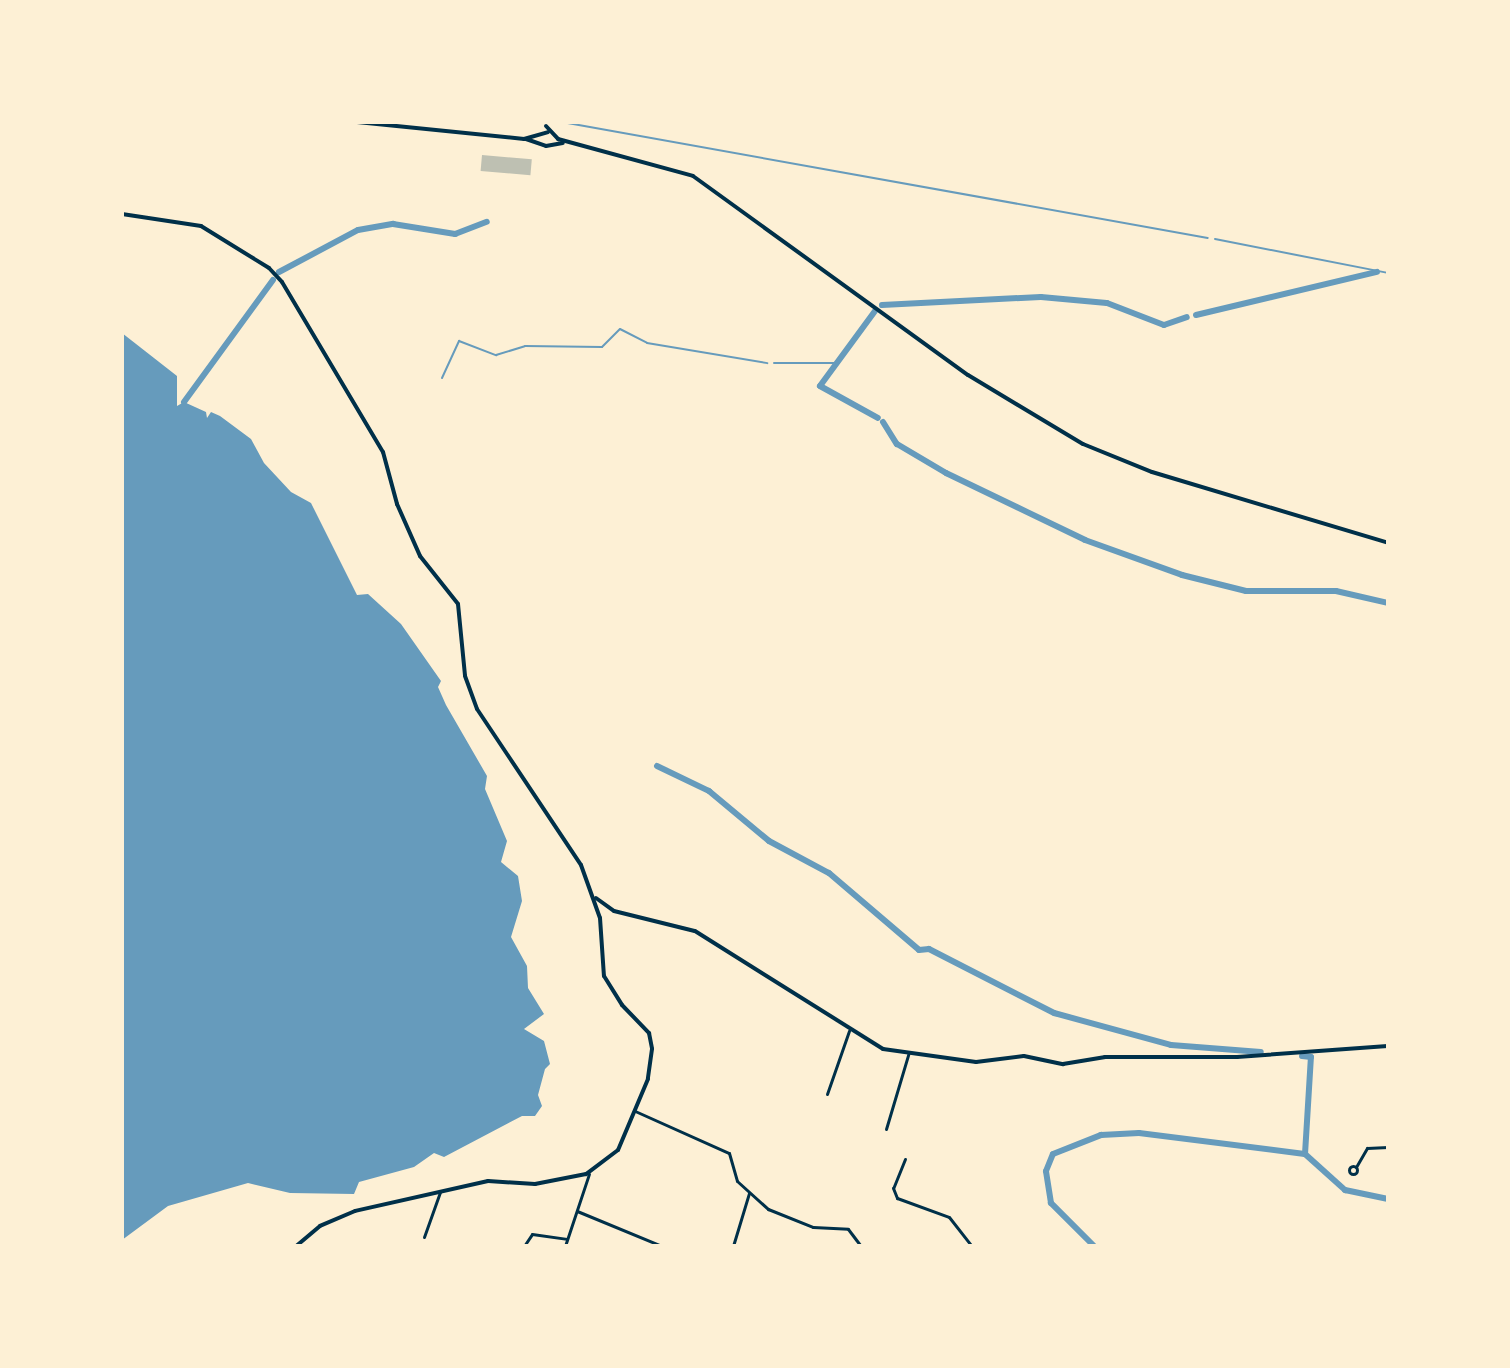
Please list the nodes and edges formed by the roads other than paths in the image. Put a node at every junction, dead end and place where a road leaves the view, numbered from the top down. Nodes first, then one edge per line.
1 (360, 122) edge
2 (418, 122) edge
3 (546, 124) edge
4 (406, 125) edge
5 (417, 129) junction
6 (542, 134) junction
7 (552, 134) junction
8 (524, 139) junction
9 (572, 143) junction
10 (542, 144) junction
11 (552, 144) junction
12 (122, 214) edge
13 (1388, 543) edge
14 (595, 897) junction
15 (849, 1031) junction
16 (1388, 1046) edge
17 (909, 1051) junction
18 (827, 1094) dead end
19 (635, 1111) junction
20 (886, 1129) dead end
21 (1388, 1147) edge
22 (905, 1159) dead end
23 (1356, 1167) dead end
24 (590, 1171) junction
25 (440, 1192) junction
26 (749, 1193) junction
27 (577, 1211) junction
28 (424, 1237) dead end
29 (567, 1239) junction
30 (296, 1246) edge
31 (524, 1246) edge
32 (565, 1246) edge
33 (662, 1246) edge
34 (733, 1246) edge
35 (861, 1246) edge
36 (972, 1246) edge

1 - 4 street
2 - 5 street
3 - 6 street
3 - 7 street
4 - 5 street
5 - 8 street
6 - 7 street
6 - 8 street
6 - 10 street
7 - 9 street
7 - 11 street
8 - 10 street
9 - 11 street
9 - 13 street
10 - 11 street
12 - 14 street
14 - 15 street
14 - 19 street
15 - 17 street
15 - 18 street
16 - 17 street
17 - 20 street
19 - 24 street
19 - 26 street
21 - 23 street
22 - 36 street
24 - 25 street
24 - 27 street
25 - 28 street
25 - 30 street
26 - 34 street
26 - 35 street
27 - 29 street
27 - 33 street
29 - 31 street
29 - 32 street

